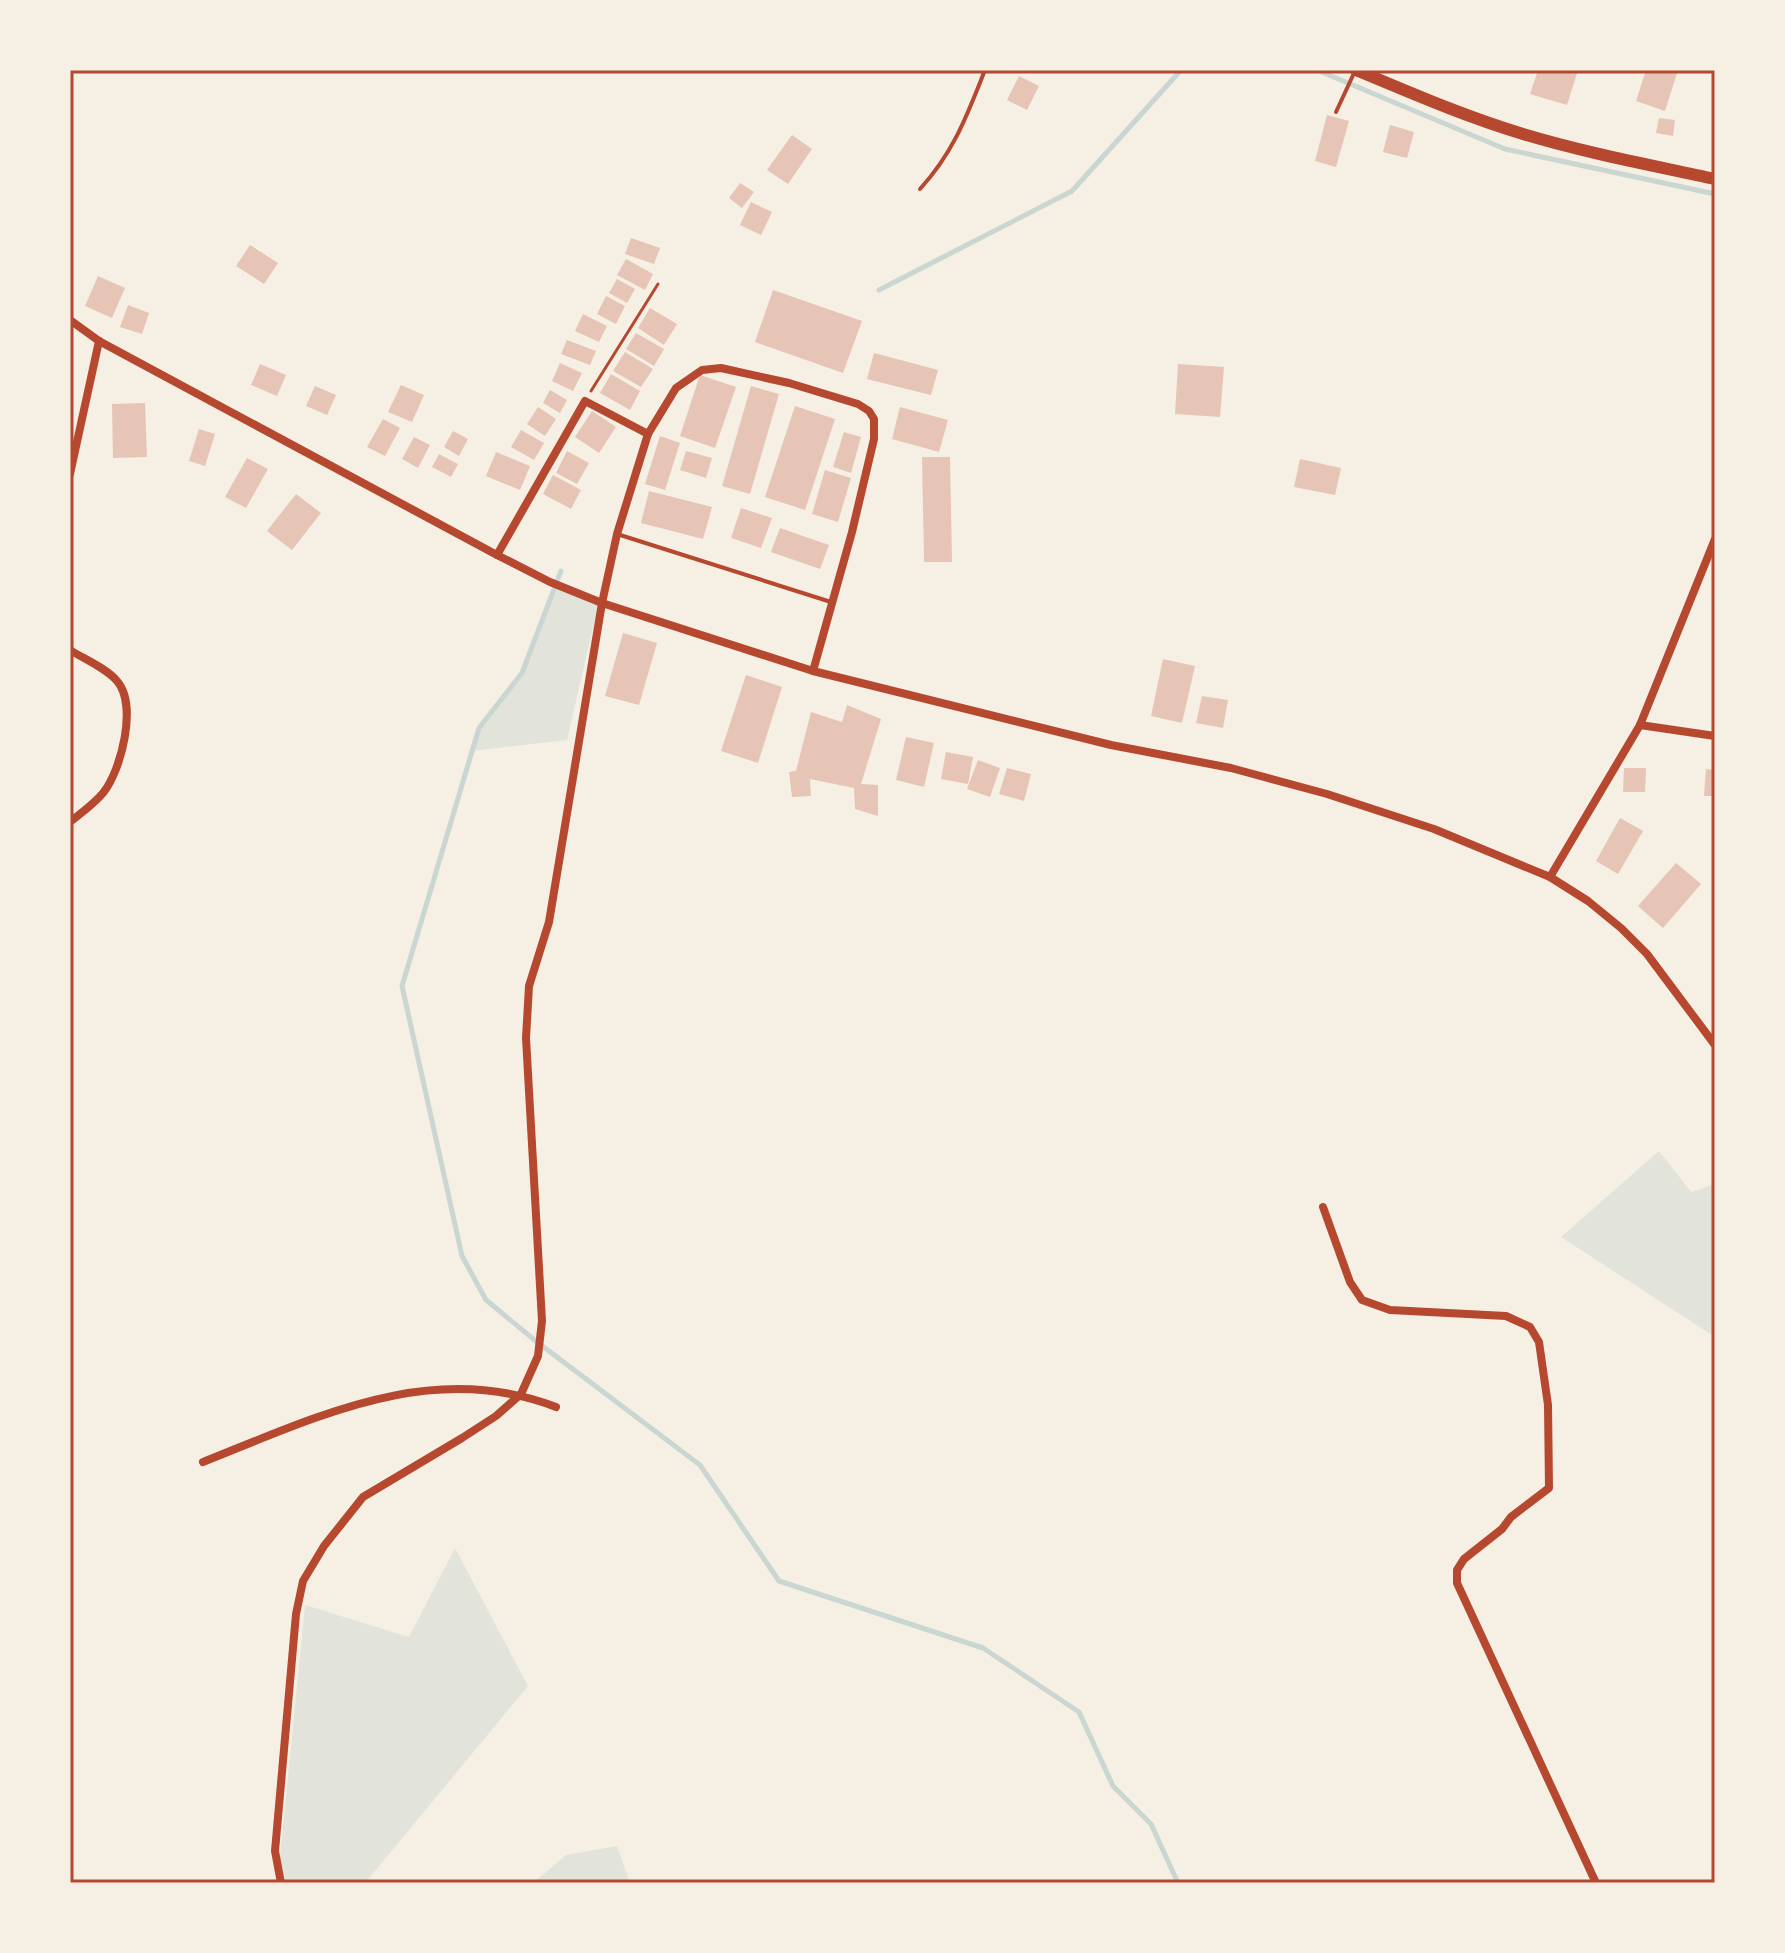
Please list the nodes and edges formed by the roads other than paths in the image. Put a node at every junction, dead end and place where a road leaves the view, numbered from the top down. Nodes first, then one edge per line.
1 (985, 70) edge
2 (1355, 73) edge
3 (1336, 112) dead end
4 (1715, 179) edge
5 (920, 189) dead end
6 (70, 320) edge
7 (99, 341) junction
8 (648, 434) junction
9 (70, 474) edge
10 (617, 534) junction
11 (1715, 539) edge
12 (497, 555) junction
13 (831, 602) junction
14 (602, 603) junction
15 (70, 650) edge
16 (813, 671) junction
17 (1640, 725) junction
18 (1715, 736) edge
19 (70, 822) edge
20 (1550, 877) junction
21 (1715, 1045) edge
22 (1323, 1207) dead end
23 (521, 1394) junction
24 (556, 1407) dead end
25 (203, 1462) dead end
26 (281, 1883) edge
27 (1596, 1883) edge

1 - 5 lane
2 - 3 lane
2 - 4 highway
6 - 7 street
7 - 9 street
7 - 12 street
8 - 10 street
8 - 12 street
8 - 13 street
10 - 13 lane
10 - 14 street
11 - 17 street
12 - 14 street
13 - 16 street
14 - 16 street
14 - 23 street
15 - 19 street
16 - 20 street
17 - 18 street
17 - 20 street
20 - 21 street
22 - 27 street
23 - 24 street
23 - 25 street
23 - 26 street

